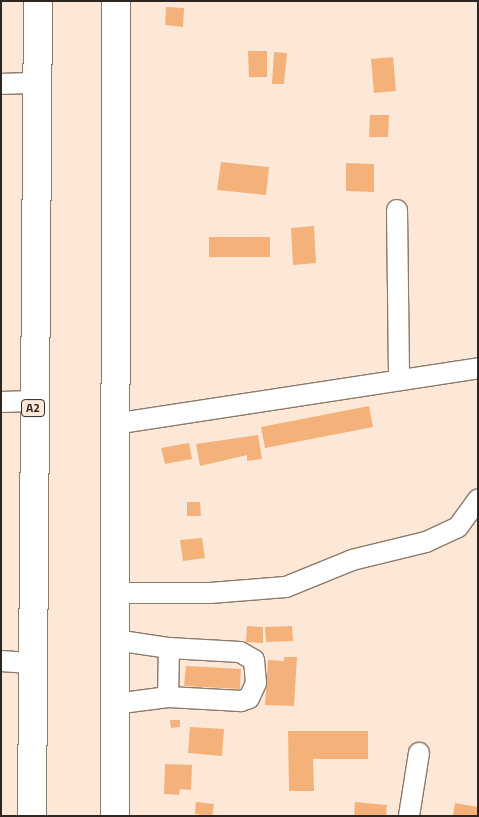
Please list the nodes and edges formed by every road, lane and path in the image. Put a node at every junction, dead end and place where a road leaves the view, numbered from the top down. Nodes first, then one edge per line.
1 (38, 1) edge
2 (116, 1) edge
3 (37, 83) junction
4 (1, 84) edge
5 (397, 210) dead end
6 (478, 368) edge
7 (399, 378) junction
8 (33, 401) junction
9 (1, 402) edge
10 (114, 424) junction
11 (478, 499) edge
12 (115, 593) junction
13 (115, 640) junction
14 (169, 648) junction
15 (1, 661) edge
16 (33, 663) junction
17 (168, 697) junction
18 (115, 704) junction
19 (419, 753) dead end
20 (32, 816) edge
21 (115, 816) edge
22 (409, 816) edge

1 - 3 highway, A2
2 - 10 highway
3 - 4 street
3 - 8 highway, A2
5 - 7 street
6 - 7 street
7 - 10 street
8 - 9 street
8 - 16 highway, A2
10 - 12 highway
11 - 12 street
12 - 13 highway
13 - 14 street
13 - 18 highway
14 - 17 street
14 - 17 street
15 - 16 street
16 - 20 highway, A2
17 - 18 street
18 - 21 highway
19 - 22 street

